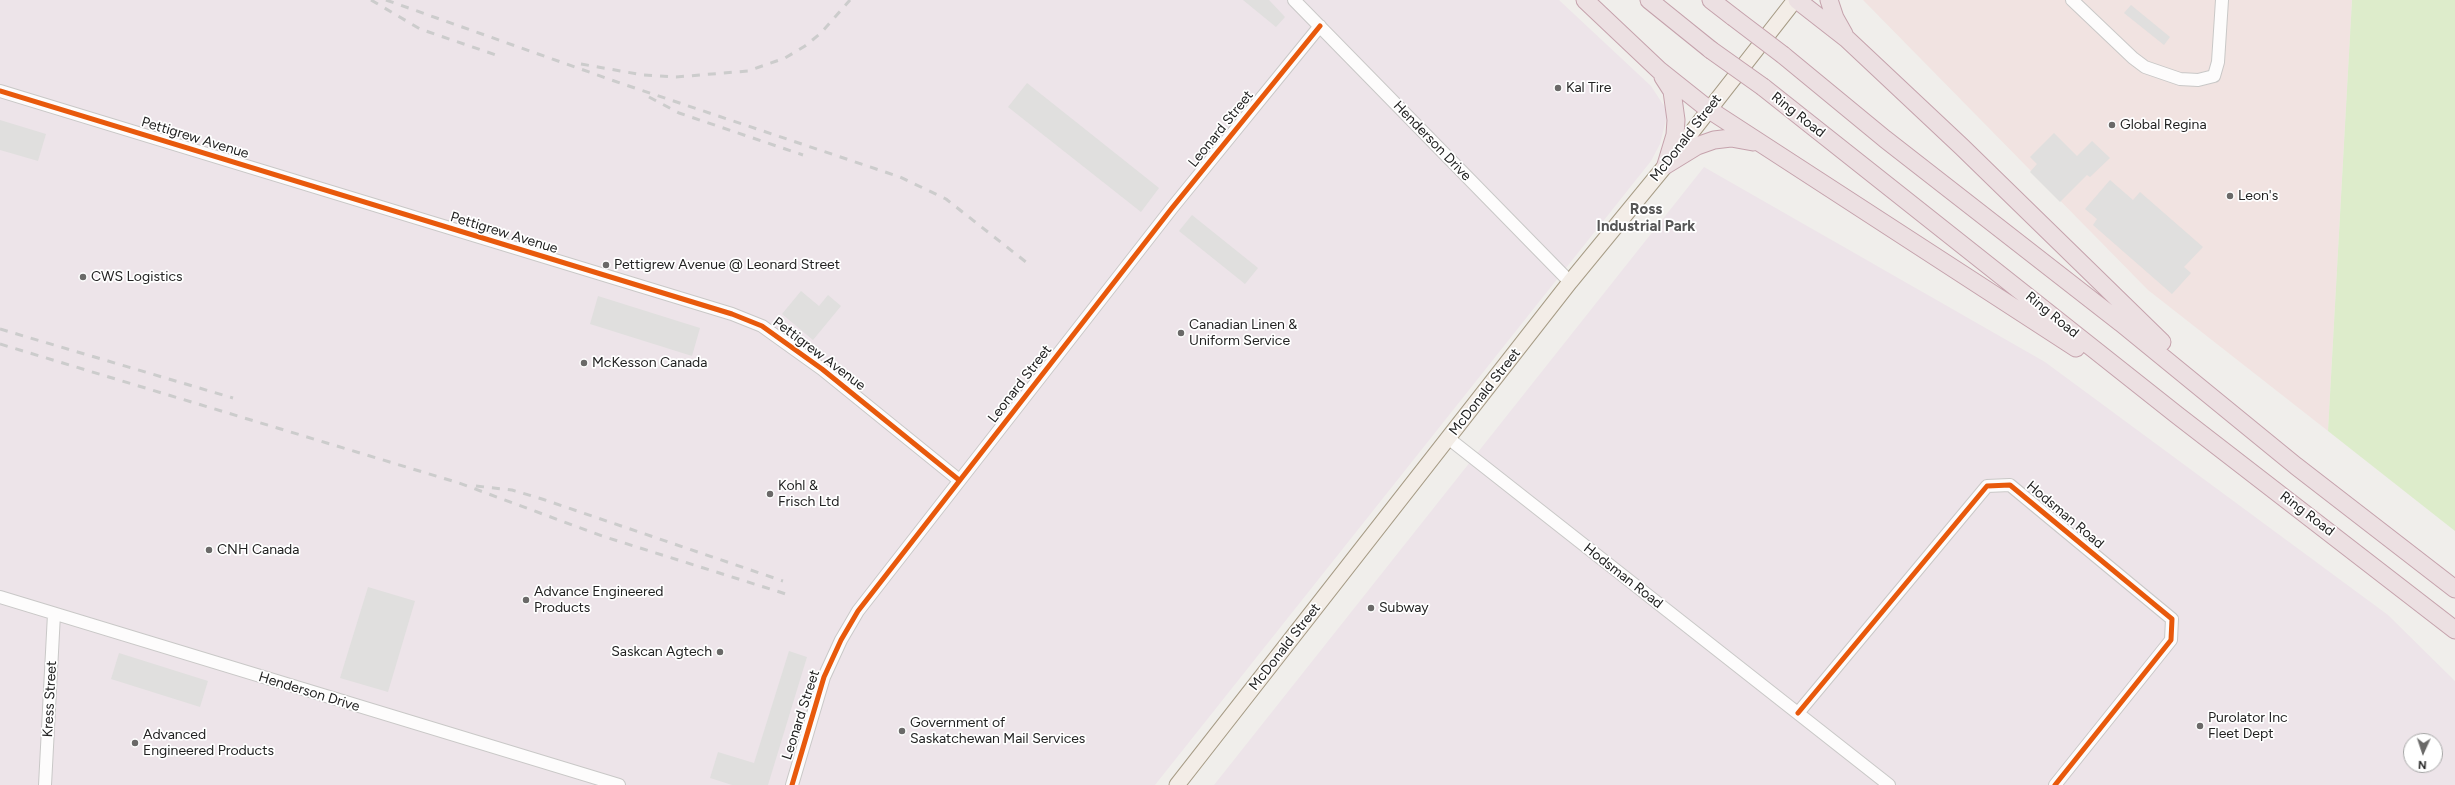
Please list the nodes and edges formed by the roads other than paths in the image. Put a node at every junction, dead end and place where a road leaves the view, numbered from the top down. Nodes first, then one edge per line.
1 (1294, 0) edge
2 (1585, 0) edge
3 (1649, 0) edge
4 (1711, 0) edge
5 (1796, 0) edge
6 (1829, 0) edge
7 (2072, 0) edge
8 (2222, 0) edge
9 (1320, 26) junction
10 (1848, 39) junction
11 (1659, 70) junction
12 (0, 92) edge
13 (1708, 109) junction
14 (1758, 143) junction
15 (1666, 165) junction
16 (1570, 282) junction
17 (2177, 415) junction
18 (1448, 438) junction
19 (2296, 466) junction
20 (959, 480) junction
21 (2455, 589) edge
22 (0, 597) edge
23 (54, 614) junction
24 (2455, 630) edge
25 (1798, 714) junction
26 (45, 785) edge
27 (620, 785) edge
28 (792, 785) edge
29 (1177, 785) edge
30 (1889, 785) edge
31 (2054, 785) edge

1 - 9 street, Henderson Drive
2 - 11 highway
3 - 17 highway, Ring Road, bridge
4 - 19 highway, bridge
5 - 10 highway
5 - 13 main road, McDonald Street
6 - 10 highway
7 - 8 street
9 - 16 street, Henderson Drive
9 - 20 street, Leonard Street
10 - 19 highway
11 - 13 highway
11 - 15 highway
12 - 20 street, Pettigrew Avenue
13 - 14 highway
13 - 15 main road, McDonald Street
14 - 15 highway
14 - 17 highway
15 - 16 main road, McDonald Street
16 - 18 main road, McDonald Street
17 - 24 highway, Ring Road
18 - 25 street, Hodsman Road
18 - 29 main road, McDonald Street
19 - 21 highway
20 - 28 street, Leonard Street
22 - 23 street, Henderson Drive
23 - 26 street, Kress Street
23 - 27 street, Henderson Drive
25 - 30 street, Hodsman Road
25 - 31 street, Hodsman Road

